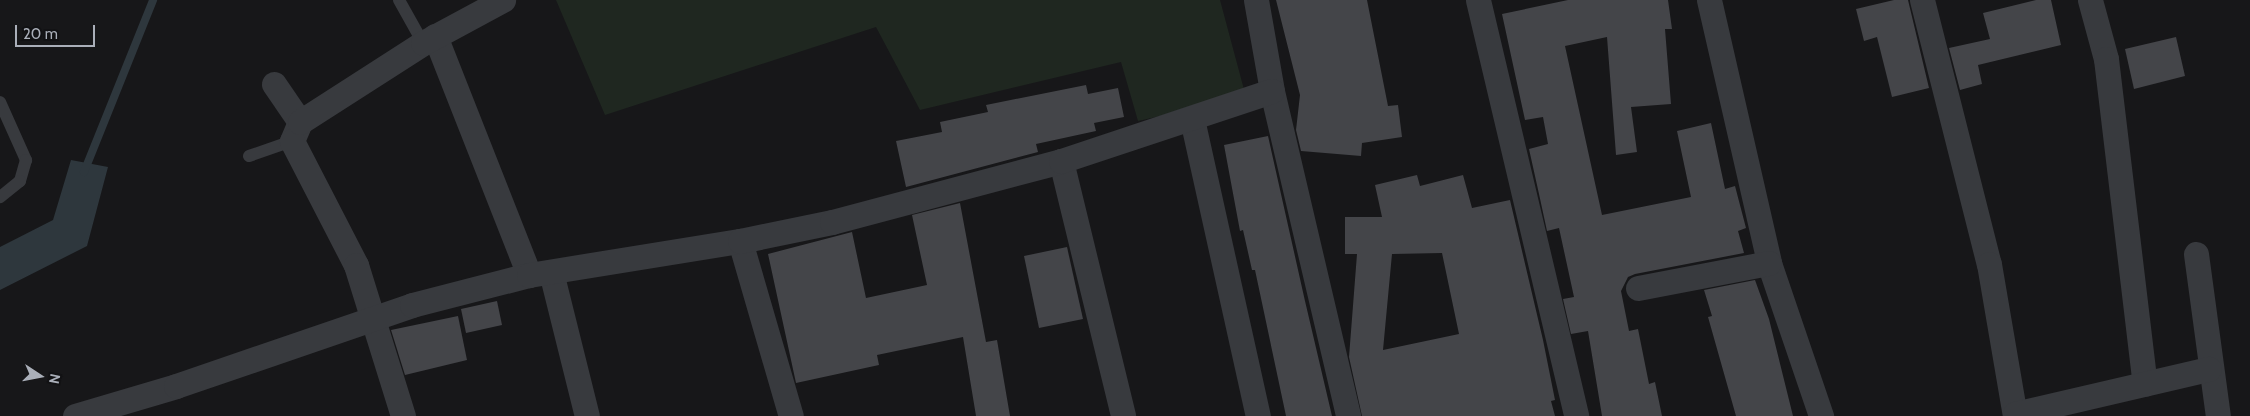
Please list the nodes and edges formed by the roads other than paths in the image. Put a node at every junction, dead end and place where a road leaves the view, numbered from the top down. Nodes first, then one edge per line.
1 (398, 0) edge
2 (503, 0) edge
3 (1256, 0) edge
4 (1478, 0) edge
5 (1709, 0) edge
6 (1922, 0) edge
7 (2090, 0) edge
8 (429, 39) junction
9 (274, 84) dead end
10 (1272, 90) junction
11 (0, 102) edge
12 (1192, 119) junction
13 (296, 132) junction
14 (249, 156) dead end
15 (1061, 161) junction
16 (0, 197) edge
17 (740, 241) junction
18 (2196, 254) dead end
19 (1770, 263) junction
20 (540, 274) junction
21 (1638, 288) dead end
22 (375, 316) junction
23 (2209, 369) junction
24 (2145, 384) junction
25 (2015, 415) edge
26 (75, 416) edge
27 (403, 416) edge
28 (586, 416) edge
29 (791, 416) edge
30 (1123, 416) edge
31 (1258, 416) edge
32 (1348, 416) edge
33 (1576, 416) edge
34 (1821, 416) edge
35 (2218, 416) edge

1 - 8 lane
2 - 8 street
3 - 10 street
4 - 33 street
5 - 19 street
6 - 25 street
7 - 24 street
8 - 13 street
8 - 20 street
9 - 13 street
10 - 12 street
10 - 32 street
11 - 16 lane
12 - 15 street
12 - 31 street
13 - 14 lane
13 - 22 street
15 - 17 street
15 - 30 street
17 - 20 street
17 - 29 street
18 - 23 street
19 - 21 street
19 - 34 street
20 - 22 street
20 - 28 street
22 - 26 street
22 - 27 street
23 - 24 street
23 - 35 street
24 - 25 street

